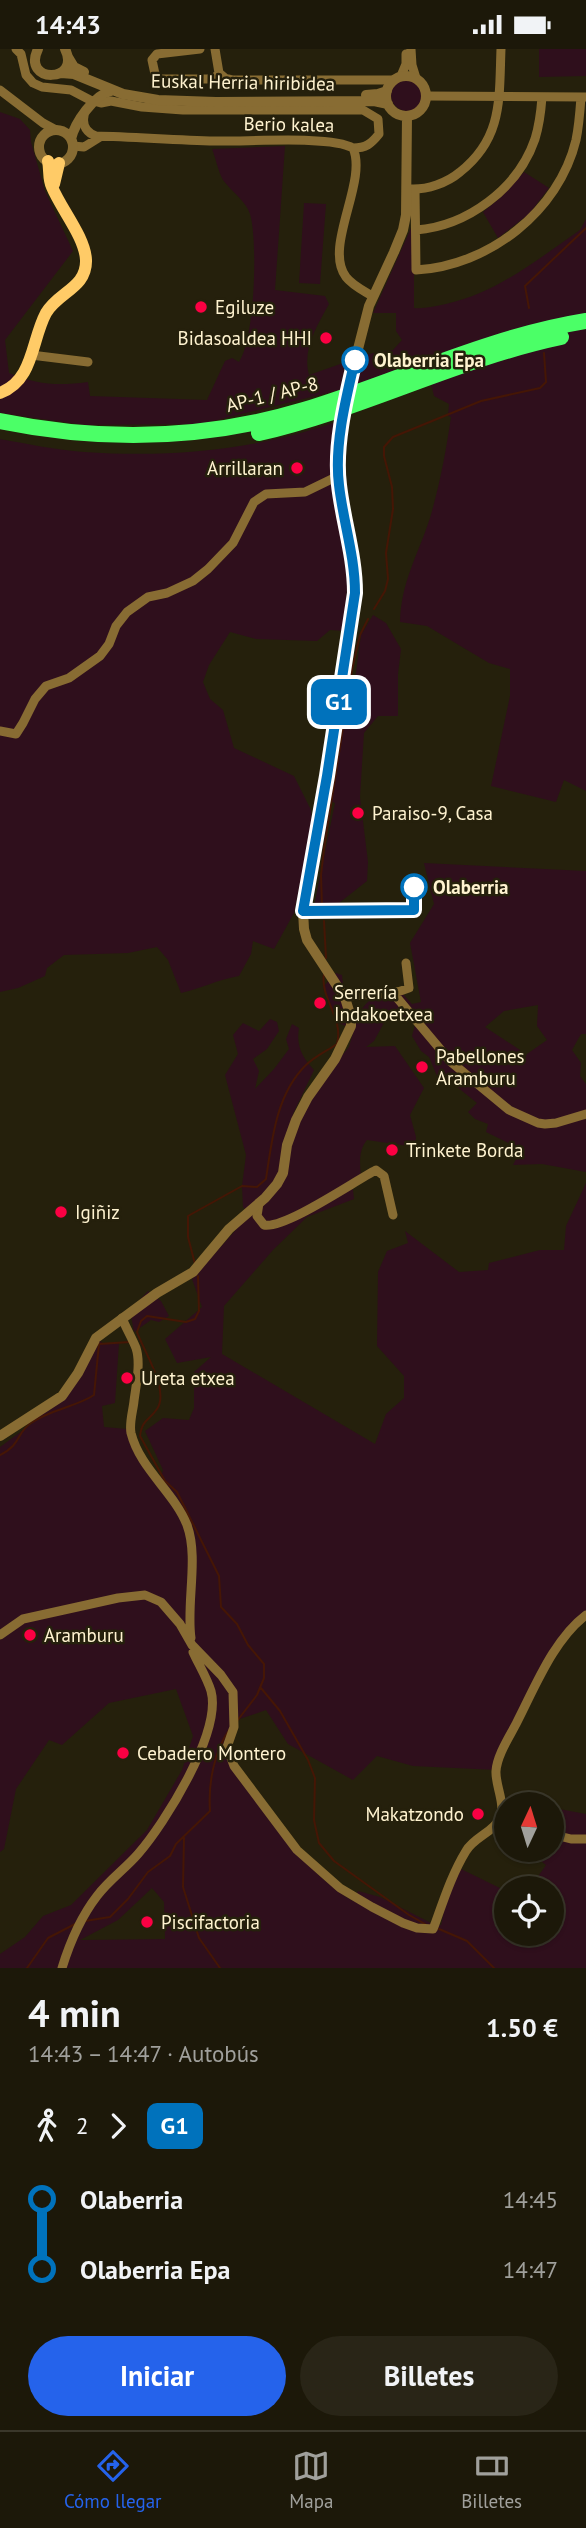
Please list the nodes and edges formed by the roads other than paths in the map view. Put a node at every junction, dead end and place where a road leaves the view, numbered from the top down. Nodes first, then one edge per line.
1 (16, 49) edge
2 (200, 49) edge
3 (215, 49) edge
4 (405, 49) edge
5 (411, 49) edge
6 (501, 49) edge
7 (66, 51) edge
8 (35, 52) edge
9 (61, 73) junction
10 (219, 73) junction
11 (397, 78) junction
12 (416, 78) junction
13 (93, 83) junction
14 (0, 90) edge
15 (111, 90) junction
16 (387, 90) junction
17 (427, 96) junction
18 (499, 96) junction
19 (542, 97) junction
20 (584, 97) edge
21 (95, 102) junction
22 (388, 104) junction
23 (84, 116) junction
24 (407, 116) junction
25 (76, 126) junction
26 (58, 130) junction
27 (100, 137) junction
28 (72, 143) junction
29 (353, 148) junction
30 (54, 162) junction
31 (411, 189) junction
32 (416, 230) junction
33 (372, 296) junction
34 (586, 321) edge
35 (586, 332) edge
36 (31, 355) junction
37 (88, 362) dead end
38 (348, 389) dead end
39 (0, 393) edge
40 (342, 420) dead end
41 (0, 421) edge
42 (0, 432) edge
43 (338, 476) junction
44 (0, 731) edge
45 (406, 963) dead end
46 (393, 993) junction
47 (345, 998) junction
48 (585, 1116) edge
49 (259, 1203) junction
50 (393, 1215) dead end
51 (122, 1318) junction
52 (0, 1436) edge
53 (586, 1615) edge
54 (0, 1635) edge
55 (192, 1645) junction
56 (500, 1792) edge
57 (494, 1825) edge
58 (564, 1837) edge
59 (586, 1839) edge
60 (62, 1968) edge

1 - 21 street
2 - 10 street
3 - 10 street
4 - 11 street
5 - 12 street
6 - 18 street
7 - 9 street
7 - 16 street, Euskal Herria hiribidea
8 - 9 street, Euskal Herria hiribidea
9 - 13 street, Euskal Herria hiribidea
10 - 11 street, Euskal Herria hiribidea
11 - 12 street
11 - 16 street
12 - 17 street
13 - 15 street, Euskal Herria hiribidea
13 - 21 street
14 - 26 street
15 - 21 street
15 - 22 street, Euskal Herria hiribidea
16 - 22 street
17 - 18 street
17 - 24 street
18 - 19 street
18 - 31 street
19 - 20 street
19 - 32 street
20 - 32 street
21 - 23 street
21 - 29 street
22 - 24 street
23 - 25 street
23 - 27 street
24 - 31 street
25 - 26 street
25 - 28 street
26 - 28 street
26 - 30 street
27 - 28 street, Berio kalea
27 - 29 street, Berio kalea
28 - 30 street
29 - 33 street, Berio kalea
30 - 36 main road
31 - 32 street
31 - 33 street
33 - 38 street
34 - 41 highway, AP-1 / AP-8
35 - 42 highway, AP-1 / AP-8
36 - 37 street
36 - 39 main road
40 - 43 street
43 - 44 street
43 - 47 street
45 - 46 street
46 - 47 street
46 - 48 street
47 - 49 street
49 - 50 street
49 - 51 street
51 - 52 street
51 - 55 street
53 - 56 street
54 - 55 street
55 - 57 street
55 - 60 street
58 - 59 street

